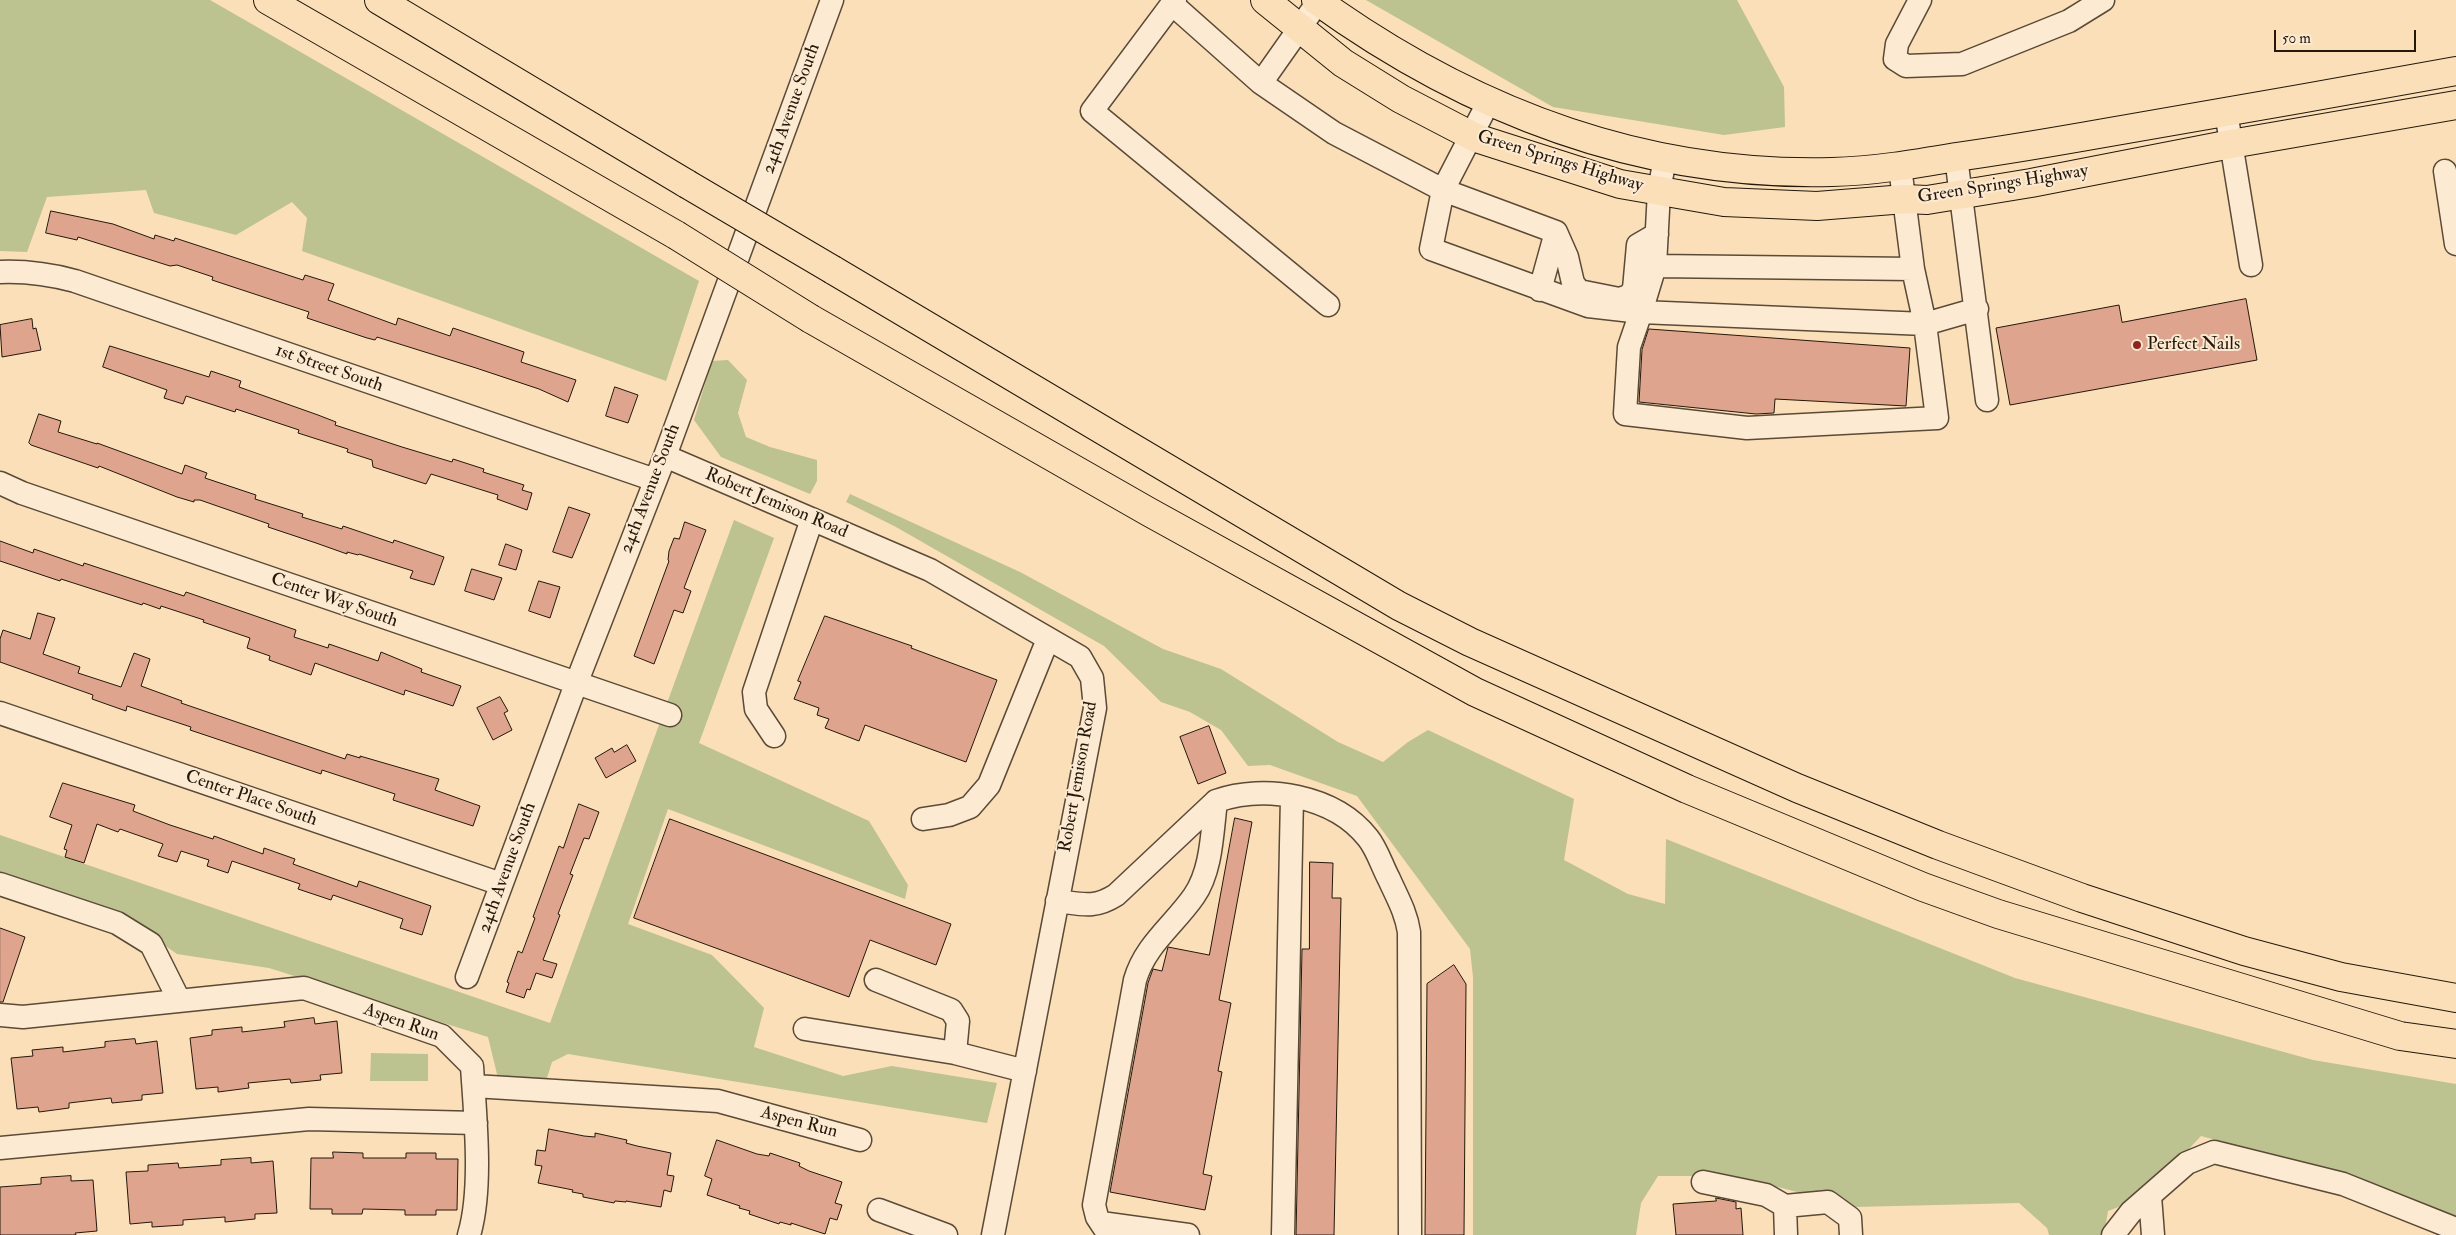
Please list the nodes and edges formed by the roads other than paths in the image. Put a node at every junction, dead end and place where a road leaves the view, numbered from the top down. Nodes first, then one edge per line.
1 (268, 0) edge
2 (379, 0) edge
3 (832, 0) edge
4 (1265, 0) edge
5 (1920, 0) edge
6 (2103, 0) edge
7 (1317, 1) edge
8 (1173, 2) edge
9 (1300, 28) junction
10 (2456, 71) edge
11 (1261, 83) junction
12 (1489, 101) junction
13 (2456, 105) edge
14 (2226, 112) junction
15 (1471, 136) junction
16 (2231, 144) junction
17 (1665, 158) junction
18 (1956, 158) junction
19 (1900, 167) junction
20 (2444, 171) dead end
21 (1443, 190) junction
22 (1659, 191) junction
23 (1960, 195) junction
24 (1905, 199) junction
25 (1556, 232) junction
26 (1656, 234) junction
27 (2456, 244) edge
28 (2251, 265) dead end
29 (1655, 266) junction
30 (1913, 269) junction
31 (0, 272) edge
32 (1540, 290) junction
33 (1328, 304) dead end
34 (1977, 309) junction
35 (1640, 312) junction
36 (1926, 324) junction
37 (1987, 400) dead end
38 (665, 456) junction
39 (655, 480) junction
40 (0, 483) edge
41 (812, 519) junction
42 (1048, 639) junction
43 (576, 684) junction
44 (0, 714) edge
45 (670, 715) dead end
46 (774, 736) dead end
47 (1292, 797) junction
48 (1216, 801) junction
49 (923, 819) dead end
50 (0, 884) edge
51 (501, 884) junction
52 (1057, 901) junction
53 (467, 977) dead end
54 (876, 980) dead end
55 (2456, 998) edge
56 (179, 1000) junction
57 (0, 1015) edge
58 (805, 1028) dead end
59 (2456, 1044) edge
60 (955, 1053) junction
61 (1025, 1071) junction
62 (474, 1086) junction
63 (476, 1124) junction
64 (860, 1140) dead end
65 (0, 1148) edge
66 (1703, 1182) dead end
67 (2150, 1196) junction
68 (1785, 1206) junction
69 (879, 1210) dead end
70 (1105, 1229) edge
71 (2456, 1229) edge
72 (469, 1235) edge
73 (946, 1235) edge
74 (993, 1235) edge
75 (1188, 1235) edge
76 (1283, 1235) edge
77 (1410, 1235) edge
78 (1786, 1235) edge
79 (1851, 1235) edge
80 (2113, 1235) edge
81 (2153, 1235) edge

1 - 59 main road, bridge
2 - 55 main road, bridge
3 - 38 street, 24th Avenue South
4 - 9 main road, Green Springs Highway
5 - 6 street
7 - 9 street
7 - 12 main road, Green Springs Highway
8 - 11 street
8 - 33 street
9 - 11 street
9 - 15 main road, Green Springs Highway
10 - 14 main road, Green Springs Highway
11 - 21 street
12 - 15 street
12 - 17 main road, Green Springs Highway
13 - 16 main road, Green Springs Highway
14 - 16 street
14 - 18 main road, Green Springs Highway
15 - 21 street
15 - 22 main road, Green Springs Highway
16 - 23 main road, Green Springs Highway
16 - 28 street
17 - 19 main road, Green Springs Highway
17 - 22 street
18 - 19 main road, Green Springs Highway
18 - 23 street
19 - 24 street
20 - 27 street
21 - 25 street
21 - 32 street
22 - 24 main road, Green Springs Highway
22 - 26 street
23 - 24 main road, Green Springs Highway
23 - 34 street
24 - 30 street
25 - 26 street
25 - 32 street
26 - 29 street
29 - 30 street
29 - 35 street
30 - 36 street
31 - 39 street, 1st Street South
32 - 35 street
34 - 36 street
34 - 37 street
35 - 36 street
35 - 36 street
38 - 39 street, 24th Avenue South
38 - 41 street, Robert Jemison Road
39 - 43 street, 24th Avenue South
40 - 43 street, Center Way South
41 - 42 street, Robert Jemison Road
41 - 46 street
42 - 49 street
42 - 52 street, Robert Jemison Road
43 - 45 street, Center Way South
43 - 51 street, 24th Avenue South
44 - 51 street, Center Place South
47 - 48 street
47 - 76 street
47 - 77 street
48 - 52 street
48 - 70 street
50 - 56 street
51 - 53 street, 24th Avenue South
52 - 61 street, Robert Jemison Road
54 - 60 street
56 - 57 street, Aspen Run
56 - 62 street, Aspen Run
58 - 60 street
60 - 61 street
61 - 74 street, Robert Jemison Road
62 - 63 street
62 - 64 street, Aspen Run
63 - 65 street
63 - 72 street
66 - 68 street
67 - 71 street
67 - 80 street
67 - 81 street
68 - 78 street
68 - 79 street
69 - 73 street
70 - 75 street

